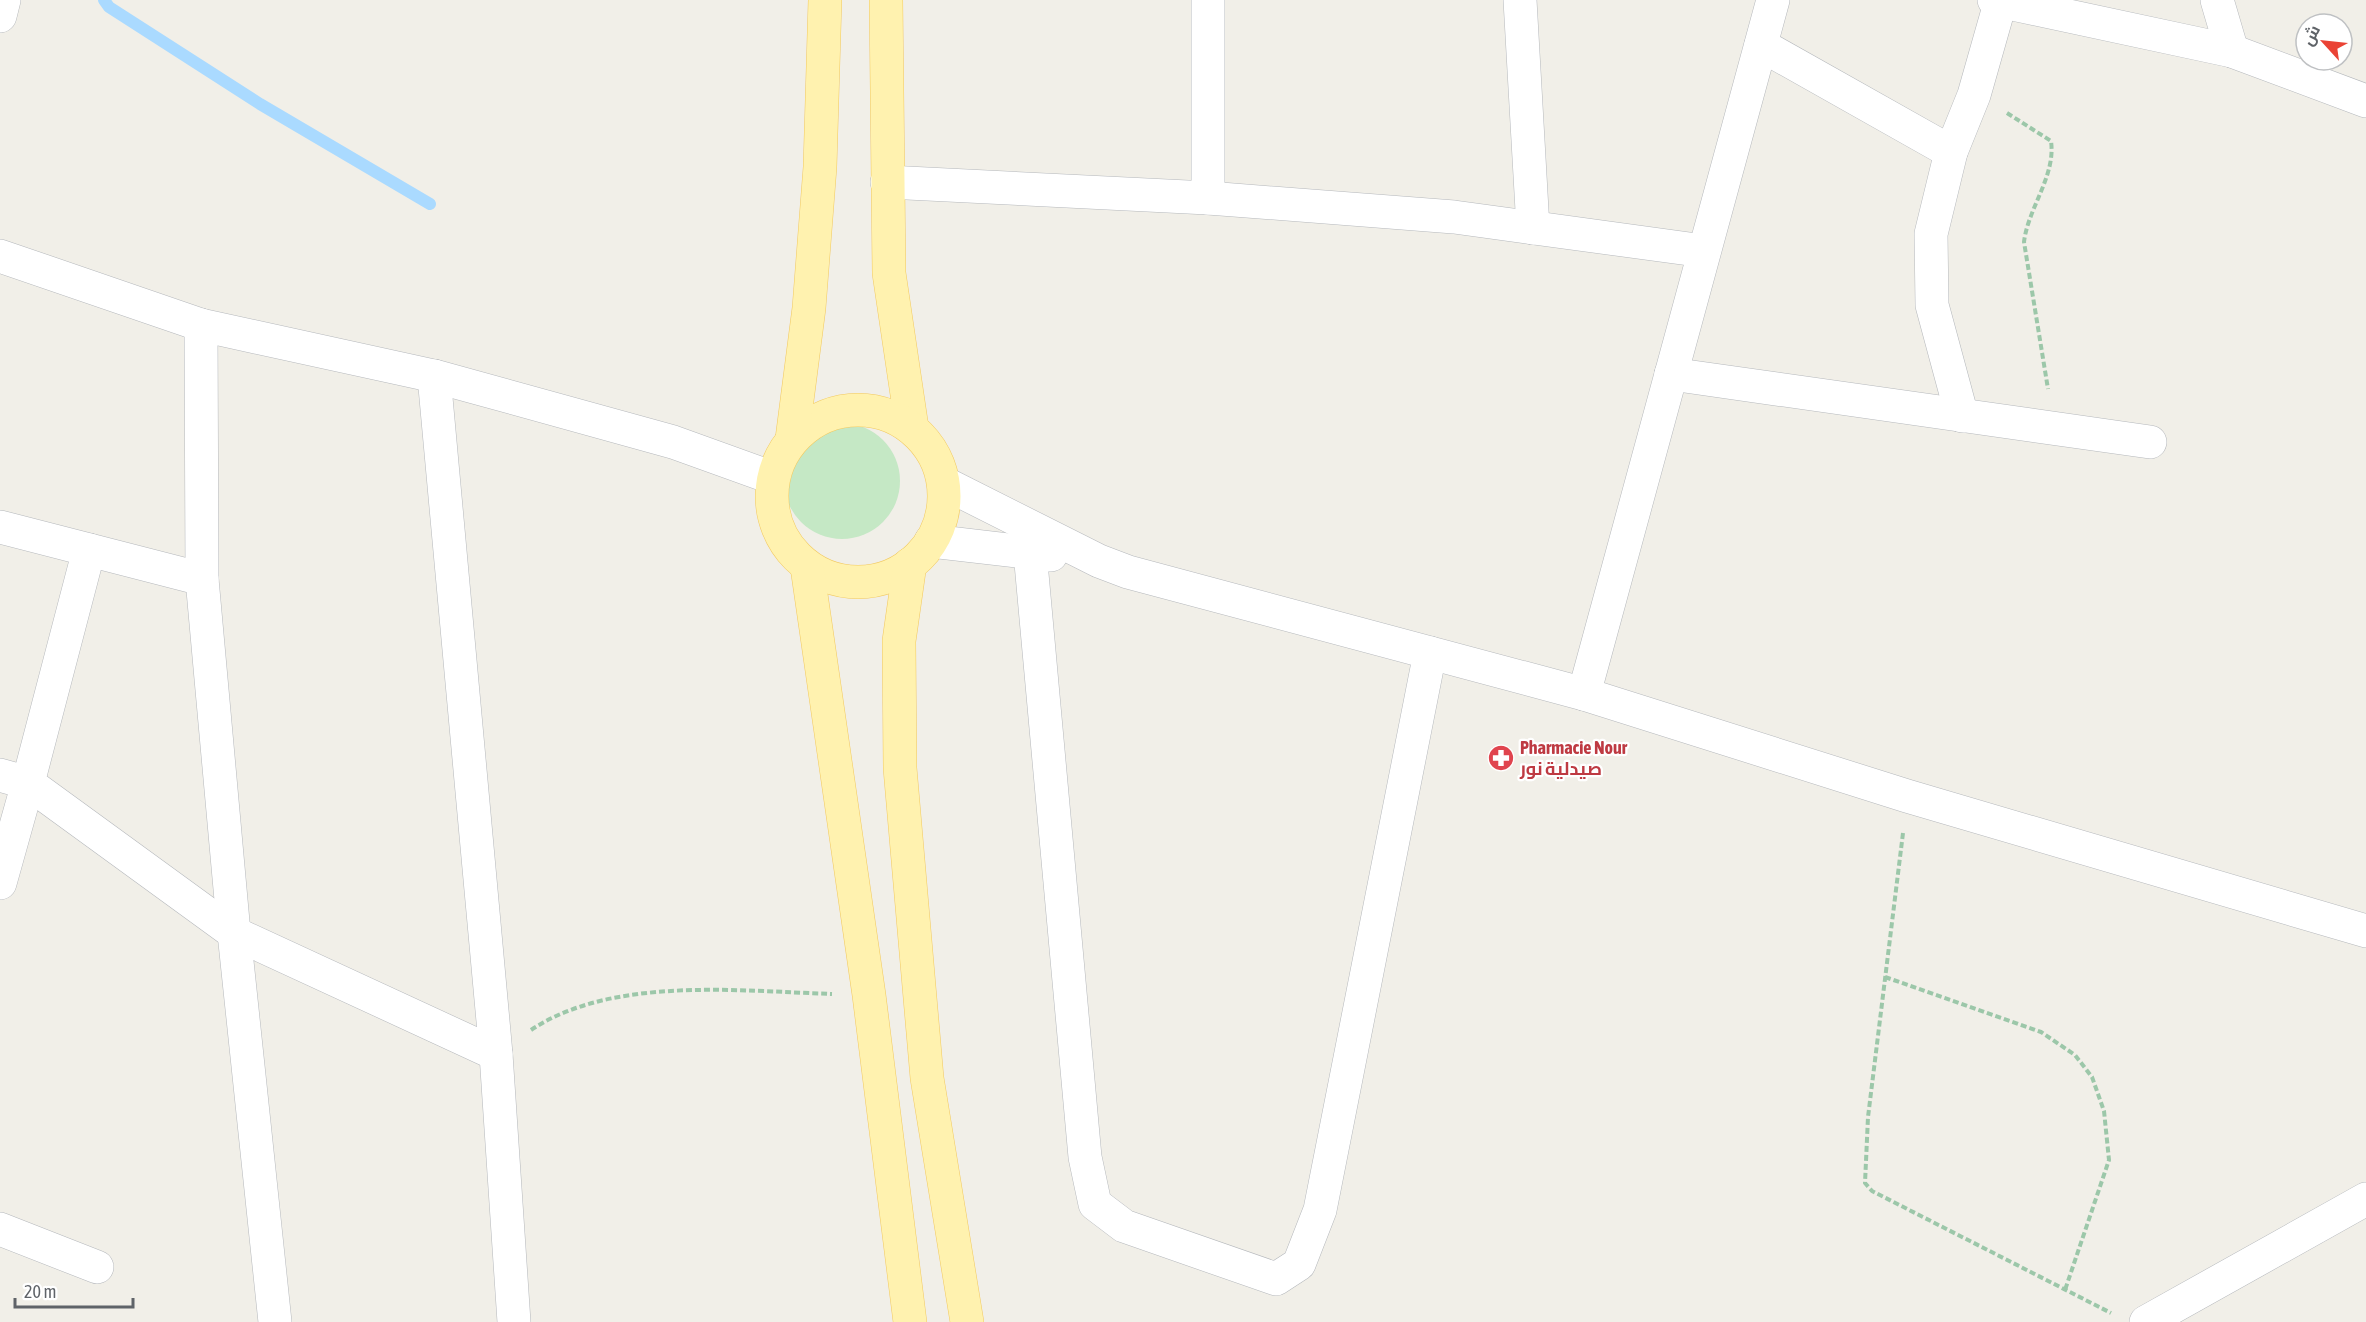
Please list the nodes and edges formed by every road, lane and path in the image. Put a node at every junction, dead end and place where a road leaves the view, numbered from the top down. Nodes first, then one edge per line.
1 (4, 0) edge
2 (825, 0) edge
3 (886, 0) edge
4 (1208, 0) edge
5 (1520, 0) edge
6 (1773, 0) edge
7 (2217, 0) edge
8 (1998, 1) edge
9 (0, 16) edge
10 (1761, 45) junction
11 (2232, 51) junction
12 (1974, 95) junction
13 (2366, 101) edge
14 (1951, 152) junction
15 (887, 182) junction
16 (1208, 198) junction
17 (1533, 228) junction
18 (1704, 251) junction
19 (0, 256) edge
20 (201, 325) junction
21 (1671, 374) junction
22 (434, 376) junction
23 (1962, 416) junction
24 (912, 428) junction
25 (2055, 428) junction
26 (792, 439) junction
27 (2150, 442) dead end
28 (773, 478) junction
29 (944, 483) junction
30 (0, 527) edge
31 (89, 550) junction
32 (1030, 552) junction
33 (921, 553) junction
34 (1099, 561) junction
35 (807, 567) junction
36 (202, 579) junction
37 (1431, 653) junction
38 (1584, 694) junction
39 (14, 779) edge
40 (1907, 796) junction
41 (0, 883) edge
42 (2366, 931) edge
43 (234, 933) junction
44 (1885, 976) junction
45 (869, 995) junction
46 (496, 1054) junction
47 (2366, 1199) edge
48 (0, 1229) edge
49 (97, 1267) dead end
50 (2066, 1290) junction
51 (2132, 1319) edge
52 (275, 1322) edge
53 (514, 1322) edge
54 (909, 1322) edge
55 (967, 1322) edge

1 - 9 street
2 - 26 main road
3 - 15 main road
4 - 16 street
5 - 17 street
6 - 10 street
7 - 11 street
8 - 11 street
8 - 12 street
10 - 14 street
10 - 18 street
11 - 13 street
12 - 14 street
12 - 25 path
14 - 23 street
15 - 16 street
15 - 24 main road
16 - 17 street
17 - 18 street
18 - 21 street
19 - 20 street
20 - 22 street
20 - 36 street
21 - 23 street
21 - 38 street
22 - 28 street
22 - 46 street
23 - 25 street
24 - 26 main road
24 - 29 main road
25 - 27 street
26 - 28 main road
28 - 35 main road
29 - 33 main road
29 - 34 street
30 - 31 street
31 - 36 street
31 - 39 street
32 - 33 street
32 - 34 street
32 - 37 street
33 - 35 main road
33 - 55 main road
34 - 37 street
35 - 45 main road
36 - 43 street
37 - 38 street
38 - 40 street
39 - 41 street
39 - 43 street
40 - 42 street
40 - 44 path
43 - 46 street
43 - 52 street
44 - 50 path
44 - 50 path
45 - 46 path
45 - 54 main road
46 - 53 street
47 - 51 street
48 - 49 street
50 - 51 path

